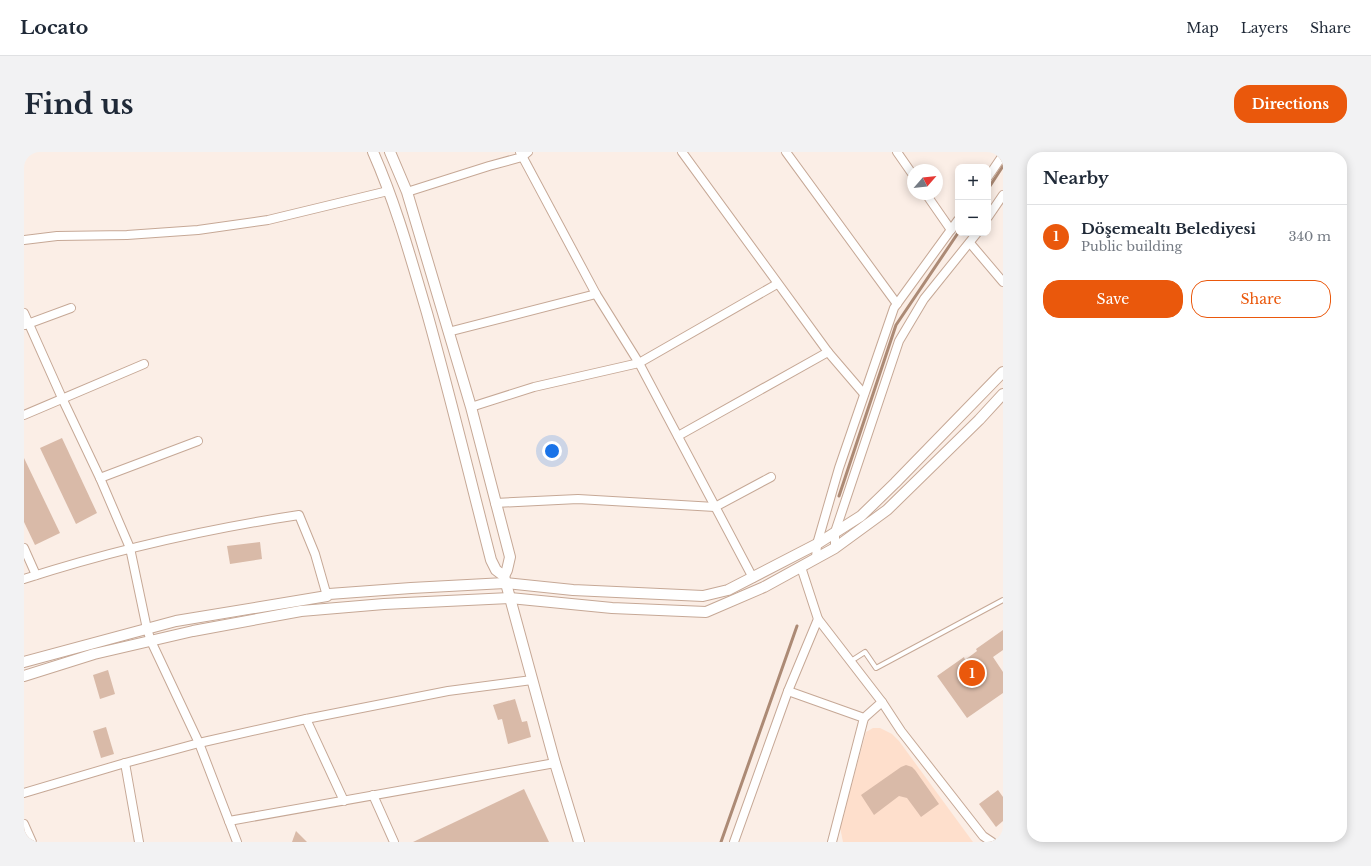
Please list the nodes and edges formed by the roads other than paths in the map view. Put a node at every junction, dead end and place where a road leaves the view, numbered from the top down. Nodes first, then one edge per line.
1 (373, 152) edge
2 (390, 152) edge
3 (682, 152) edge
4 (786, 152) edge
5 (897, 152) edge
6 (523, 154) edge
7 (1000, 155) edge
8 (907, 167) edge
9 (991, 172) edge
10 (388, 191) junction
11 (407, 192) junction
12 (1003, 195) edge
13 (930, 200) edge
14 (991, 212) edge
15 (955, 224) edge
16 (951, 230) junction
17 (975, 236) edge
18 (24, 240) edge
19 (970, 243) junction
20 (1003, 282) edge
21 (777, 284) junction
22 (596, 294) junction
23 (896, 304) junction
24 (71, 308) dead end
25 (24, 313) edge
26 (26, 324) edge
27 (448, 332) junction
28 (828, 352) junction
29 (639, 363) junction
30 (144, 364) dead end
31 (1003, 372) edge
32 (864, 394) junction
33 (1003, 394) edge
34 (62, 398) junction
35 (471, 407) junction
36 (24, 415) edge
37 (678, 436) junction
38 (198, 441) dead end
39 (771, 477) dead end
40 (100, 478) junction
41 (495, 503) junction
42 (716, 507) junction
43 (835, 532) junction
44 (817, 544) junction
45 (24, 548) edge
46 (130, 548) junction
47 (835, 548) junction
48 (795, 556) junction
49 (816, 559) junction
50 (801, 567) junction
51 (36, 575) junction
52 (753, 578) junction
53 (24, 579) edge
54 (504, 579) junction
55 (327, 596) junction
56 (510, 598) junction
57 (1003, 600) edge
58 (818, 619) junction
59 (147, 629) junction
60 (151, 641) junction
61 (851, 661) junction
62 (24, 662) edge
63 (24, 676) edge
64 (532, 680) junction
65 (788, 691) junction
66 (882, 702) junction
67 (306, 718) junction
68 (864, 718) junction
69 (199, 743) junction
70 (125, 763) junction
71 (555, 763) junction
72 (24, 793) edge
73 (373, 796) junction
74 (344, 801) junction
75 (229, 821) junction
76 (24, 824) edge
77 (984, 839) edge
78 (32, 842) edge
79 (139, 842) edge
80 (237, 842) edge
81 (394, 842) edge
82 (579, 842) edge
83 (734, 842) edge
84 (832, 842) edge
85 (992, 842) edge

1 - 10 street
2 - 11 street
3 - 21 street
4 - 23 street
5 - 8 street
6 - 11 street
6 - 22 street
7 - 9 street
10 - 18 street
10 - 54 street
11 - 27 street
12 - 14 street
13 - 16 street
15 - 16 street
16 - 23 street
17 - 19 street
19 - 20 street
19 - 43 street
21 - 28 street
21 - 29 street
22 - 27 street
22 - 29 street
23 - 32 street
24 - 26 street
25 - 26 street
26 - 34 street
27 - 35 street
28 - 32 street
28 - 37 street
29 - 35 street
29 - 37 street
30 - 34 street
31 - 43 street
32 - 44 street
33 - 47 street
34 - 36 street
34 - 40 street
35 - 41 street
37 - 42 street
38 - 40 street
39 - 42 street
40 - 46 street
41 - 42 street
41 - 54 street
42 - 52 street
43 - 44 street
43 - 47 street
44 - 48 street
44 - 49 street
45 - 51 street
46 - 51 street
46 - 55 street
46 - 59 street
47 - 49 street
48 - 50 street
48 - 52 street
49 - 50 street
50 - 56 street
50 - 58 street
51 - 53 street
52 - 54 street
54 - 55 street
54 - 56 street
55 - 59 street
56 - 60 street
56 - 64 street
57 - 61 lane
58 - 61 street
58 - 65 street
59 - 60 street
59 - 62 street
60 - 63 street
60 - 69 street
61 - 66 street
64 - 67 street
64 - 71 street
65 - 68 street
65 - 83 street
66 - 68 street
66 - 77 street
67 - 69 street
67 - 74 street
68 - 84 street
69 - 70 street
69 - 75 street
70 - 72 street
70 - 79 street
71 - 73 street
71 - 82 street
73 - 74 street
73 - 81 street
74 - 75 street
75 - 80 street
76 - 78 street
77 - 85 street

